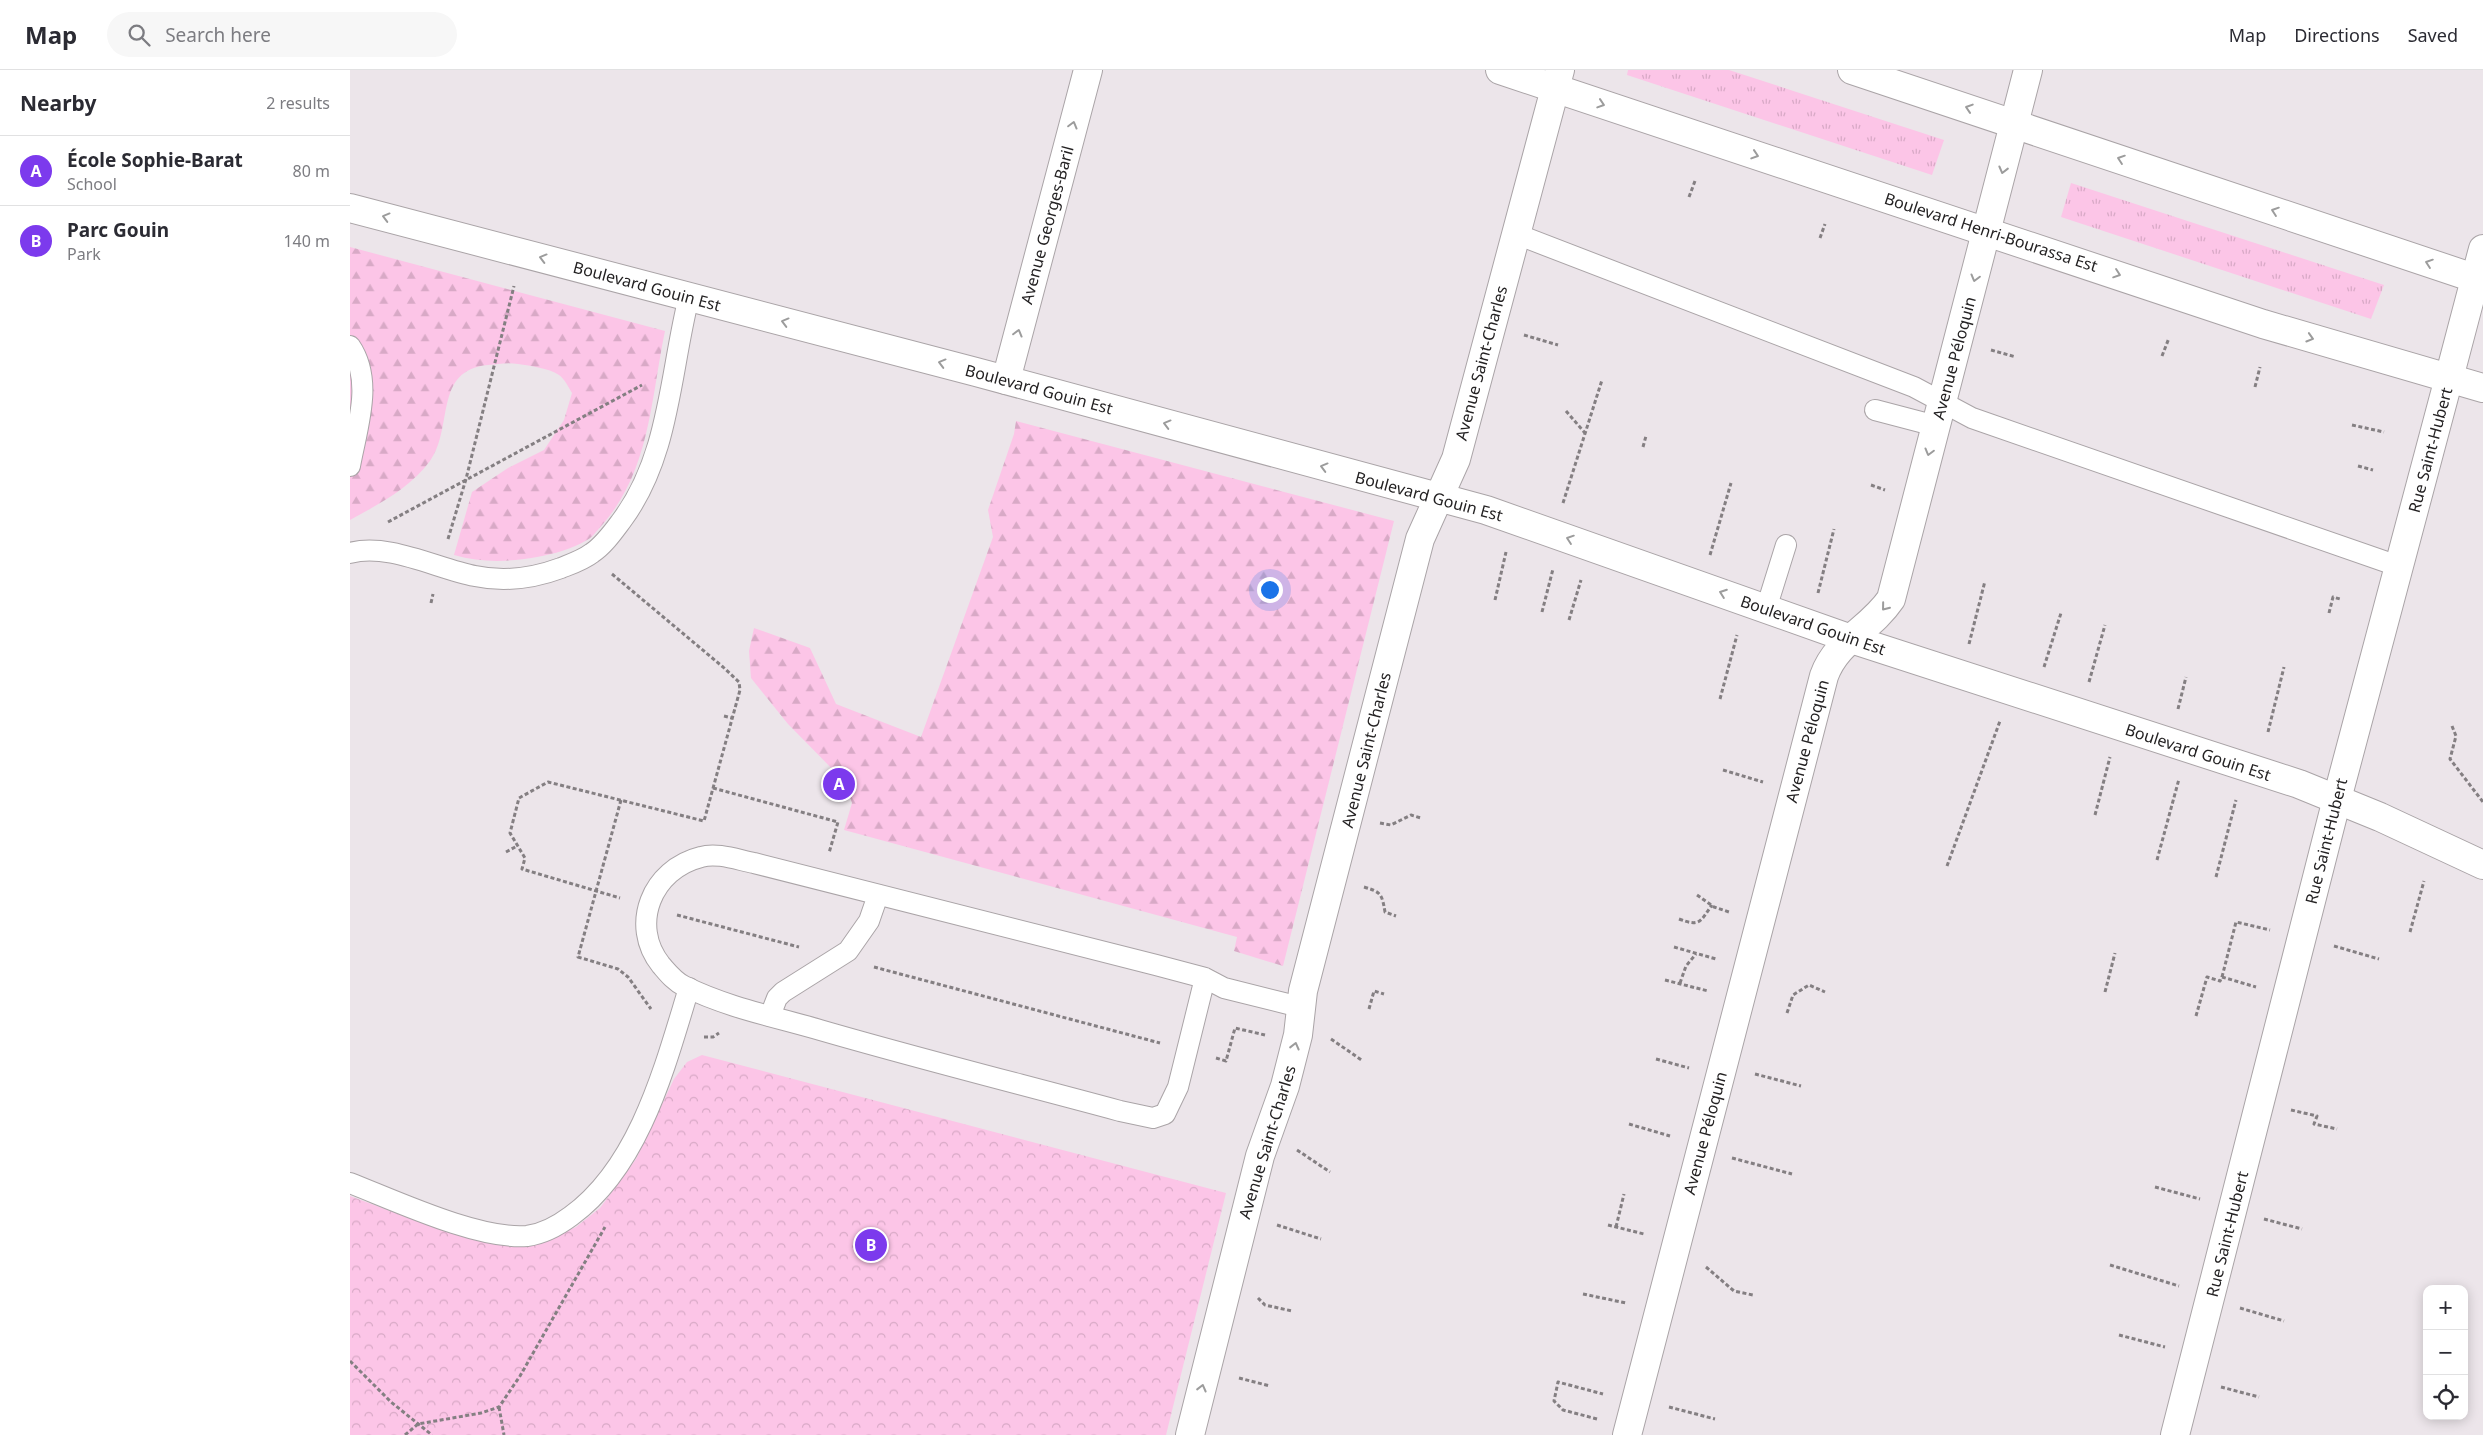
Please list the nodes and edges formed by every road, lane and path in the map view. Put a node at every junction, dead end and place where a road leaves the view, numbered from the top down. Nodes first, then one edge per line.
1 (1088, 70) edge
2 (1500, 70) edge
3 (1852, 70) edge
4 (2028, 70) edge
5 (1557, 79) edge
6 (2015, 123) junction
7 (1695, 181) dead end
8 (1689, 197) dead end
9 (350, 208) edge
10 (1825, 224) dead end
11 (1988, 231) junction
12 (1516, 234) junction
13 (1820, 238) dead end
14 (2483, 249) edge
15 (2479, 280) edge
16 (514, 286) dead end
17 (689, 297) junction
18 (1524, 336) dead end
19 (2169, 338) dead end
20 (1558, 345) dead end
21 (350, 346) edge
22 (1991, 350) dead end
23 (2016, 356) dead end
24 (2162, 356) dead end
25 (2260, 367) dead end
26 (2449, 378) junction
27 (1006, 380) junction
28 (1602, 380) dead end
29 (646, 382) dead end
30 (2255, 387) dead end
31 (2483, 388) edge
32 (1875, 410) dead end
33 (1566, 411) dead end
34 (1939, 414) junction
35 (2352, 425) dead end
36 (2384, 432) dead end
37 (1585, 433) junction
38 (1646, 436) dead end
39 (1643, 447) dead end
40 (350, 466) edge
41 (2358, 466) dead end
42 (2373, 470) dead end
43 (466, 479) junction
44 (1731, 483) dead end
45 (1871, 485) dead end
46 (1886, 490) dead end
47 (1439, 498) junction
48 (1562, 504) dead end
49 (384, 524) dead end
50 (1834, 529) dead end
51 (1508, 545) dead end
52 (1786, 545) dead end
53 (446, 546) dead end
54 (350, 552) edge
55 (1555, 561) dead end
56 (1708, 562) dead end
57 (2398, 566) junction
58 (606, 568) dead end
59 (1581, 578) dead end
60 (1984, 581) dead end
61 (1816, 599) dead end
62 (2340, 599) dead end
63 (1495, 600) dead end
64 (1766, 609) junction
65 (1542, 612) dead end
66 (2061, 613) dead end
67 (2329, 613) dead end
68 (1569, 620) dead end
69 (2105, 625) dead end
70 (1737, 633) dead end
71 (1851, 639) junction
72 (1966, 652) dead end
73 (2284, 667) dead end
74 (2043, 672) dead end
75 (2186, 677) dead end
76 (2088, 684) dead end
77 (1720, 699) dead end
78 (2178, 708) dead end
79 (2002, 715) dead end
80 (724, 716) dead end
81 (732, 718) junction
82 (2452, 726) dead end
83 (2268, 732) dead end
84 (2111, 755) dead end
85 (1723, 770) dead end
86 (2179, 779) dead end
87 (1767, 783) dead end
88 (713, 788) junction
89 (2337, 799) junction
90 (621, 800) junction
91 (2236, 800) dead end
92 (2483, 802) edge
93 (2095, 815) dead end
94 (1421, 818) dead end
95 (1377, 822) dead end
96 (518, 846) junction
97 (506, 852) dead end
98 (2157, 860) dead end
99 (2483, 865) edge
100 (1947, 866) dead end
101 (2216, 877) dead end
102 (822, 880) junction
103 (2424, 881) dead end
104 (1361, 887) dead end
105 (595, 891) junction
106 (878, 895) junction
107 (1697, 895) dead end
108 (621, 898) dead end
109 (1712, 905) junction
110 (676, 914) dead end
111 (1734, 914) dead end
112 (1396, 916) dead end
113 (1679, 919) dead end
114 (2275, 931) dead end
115 (2410, 932) dead end
116 (2331, 945) dead end
117 (1674, 947) dead end
118 (801, 948) dead end
119 (1696, 953) junction
120 (2115, 953) dead end
121 (2379, 959) dead end
122 (1722, 961) dead end
123 (868, 965) dead end
124 (2222, 977) junction
125 (1205, 978) junction
126 (1665, 980) dead end
127 (1680, 984) junction
128 (689, 988) junction
129 (2260, 988) dead end
130 (1714, 992) dead end
131 (1825, 992) dead end
132 (2105, 992) dead end
133 (1384, 994) dead end
134 (1300, 1007) junction
135 (1369, 1009) dead end
136 (1787, 1013) dead end
137 (770, 1016) junction
138 (2196, 1016) dead end
139 (676, 1028) junction
140 (718, 1034) dead end
141 (1267, 1035) dead end
142 (1327, 1036) dead end
143 (1166, 1044) dead end
144 (1213, 1058) dead end
145 (1656, 1059) dead end
146 (1363, 1061) dead end
147 (1694, 1069) dead end
148 (1749, 1071) dead end
149 (1800, 1086) dead end
150 (2289, 1110) dead end
151 (1630, 1124) dead end
152 (2337, 1128) dead end
153 (1676, 1138) dead end
154 (1294, 1148) dead end
155 (1727, 1157) dead end
156 (1330, 1172) dead end
157 (1792, 1174) dead end
158 (350, 1183) edge
159 (2155, 1187) dead end
160 (1624, 1194) dead end
161 (2206, 1200) dead end
162 (2260, 1218) dead end
163 (607, 1223) dead end
164 (1268, 1223) dead end
165 (1608, 1225) dead end
166 (1616, 1227) junction
167 (2302, 1229) dead end
168 (1651, 1236) dead end
169 (1321, 1239) dead end
170 (1699, 1262) dead end
171 (2110, 1264) dead end
172 (2183, 1287) dead end
173 (1251, 1291) dead end
174 (1583, 1294) dead end
175 (1753, 1296) dead end
176 (1632, 1305) dead end
177 (2238, 1308) dead end
178 (1292, 1311) dead end
179 (2284, 1321) dead end
180 (2119, 1335) dead end
181 (2168, 1348) dead end
182 (350, 1361) edge
183 (1237, 1377) dead end
184 (1270, 1386) dead end
185 (2217, 1386) dead end
186 (1608, 1396) dead end
187 (2259, 1397) dead end
188 (1663, 1405) dead end
189 (499, 1407) junction
190 (1714, 1419) dead end
191 (1602, 1420) dead end
192 (418, 1424) junction
193 (405, 1435) edge
194 (432, 1435) edge
195 (504, 1435) edge
196 (1190, 1435) edge
197 (1626, 1435) edge
198 (2175, 1435) edge

27 -> 1 street, Avenue Georges-Baril
2 - 5 street, Boulevard Henri-Bourassa Est
6 -> 3 street
4 - 6 street, Avenue Péloquin
5 -> 11 street, Boulevard Henri-Bourassa Est
5 - 12 street, Avenue Saint-Charles
6 -> 11 street, Avenue Péloquin
15 -> 6 street
7 - 8 path
17 -> 9 street, Boulevard Gouin Est
10 - 13 path
11 -> 26 street, Boulevard Henri-Bourassa Est
11 -> 34 street, Avenue Péloquin
12 - 34 lane
12 - 47 street, Avenue Saint-Charles
14 - 15 street, Rue Saint-Hubert
15 - 26 street, Rue Saint-Hubert
16 - 43 path
27 -> 17 street, Boulevard Gouin Est
17 - 54 lane
18 - 20 path
19 - 24 path
21 - 40 lane
22 - 23 path
25 - 30 path
26 - 31 street, Boulevard Henri-Bourassa Est
26 - 57 street, Rue Saint-Hubert
47 -> 27 street, Boulevard Gouin Est
28 - 37 path
29 - 43 path
32 - 34 lane
33 - 37 path
34 - 57 lane
34 -> 71 street, Avenue Péloquin
35 - 36 path
37 - 48 path
38 - 39 path
41 - 42 path
43 - 49 path
43 - 53 path
44 - 56 path
45 - 46 path
64 -> 47 street, Boulevard Gouin Est
47 - 134 street, Avenue Saint-Charles
50 - 61 path
51 - 63 path
52 - 64 lane
55 - 65 path
57 - 89 street, Rue Saint-Hubert
58 - 81 path
59 - 68 path
60 - 72 path
62 - 67 path
64 - 71 street, Boulevard Gouin Est
66 - 74 path
69 - 76 path
70 - 77 path
71 - 89 street, Boulevard Gouin Est
71 - 197 street, Avenue Péloquin
73 - 83 path
75 - 78 path
79 - 100 path
80 - 81 path
81 - 88 path
82 - 92 path
84 - 93 path
85 - 87 path
86 - 98 path
88 - 90 path
88 - 102 path
89 - 99 street, Boulevard Gouin Est
89 - 198 street, Rue Saint-Hubert
90 - 96 path
90 - 105 path
91 - 101 path
94 - 95 path
96 - 97 path
96 - 105 path
102 - 106 lane
102 - 128 lane
103 - 115 path
104 - 112 path
105 - 108 path
105 - 139 path
106 - 125 lane
106 - 137 lane
107 - 109 path
109 - 111 path
109 - 113 path
110 - 118 path
114 - 124 path
116 - 121 path
117 - 119 path
119 - 122 path
119 - 127 path
120 - 132 path
123 - 143 path
124 - 129 path
124 - 138 path
125 - 134 lane
125 - 137 lane
126 - 127 path
127 - 130 path
128 - 137 lane
128 - 139 lane
131 - 136 path
133 - 135 path
196 -> 134 street, Avenue Saint-Charles
139 - 140 path
139 - 158 lane
141 - 144 path
142 - 146 path
145 - 147 path
148 - 149 path
150 - 152 path
151 - 153 path
154 - 156 path
155 - 157 path
159 - 161 path
160 - 166 path
162 - 167 path
163 - 189 path
164 - 169 path
165 - 166 path
166 - 168 path
170 - 175 path
171 - 172 path
173 - 178 path
174 - 176 path
177 - 179 path
180 - 181 path
182 - 192 path
183 - 184 path
185 - 187 path
186 - 191 path
188 - 190 path
189 - 192 path
189 - 195 path
192 - 193 path
192 - 194 path

